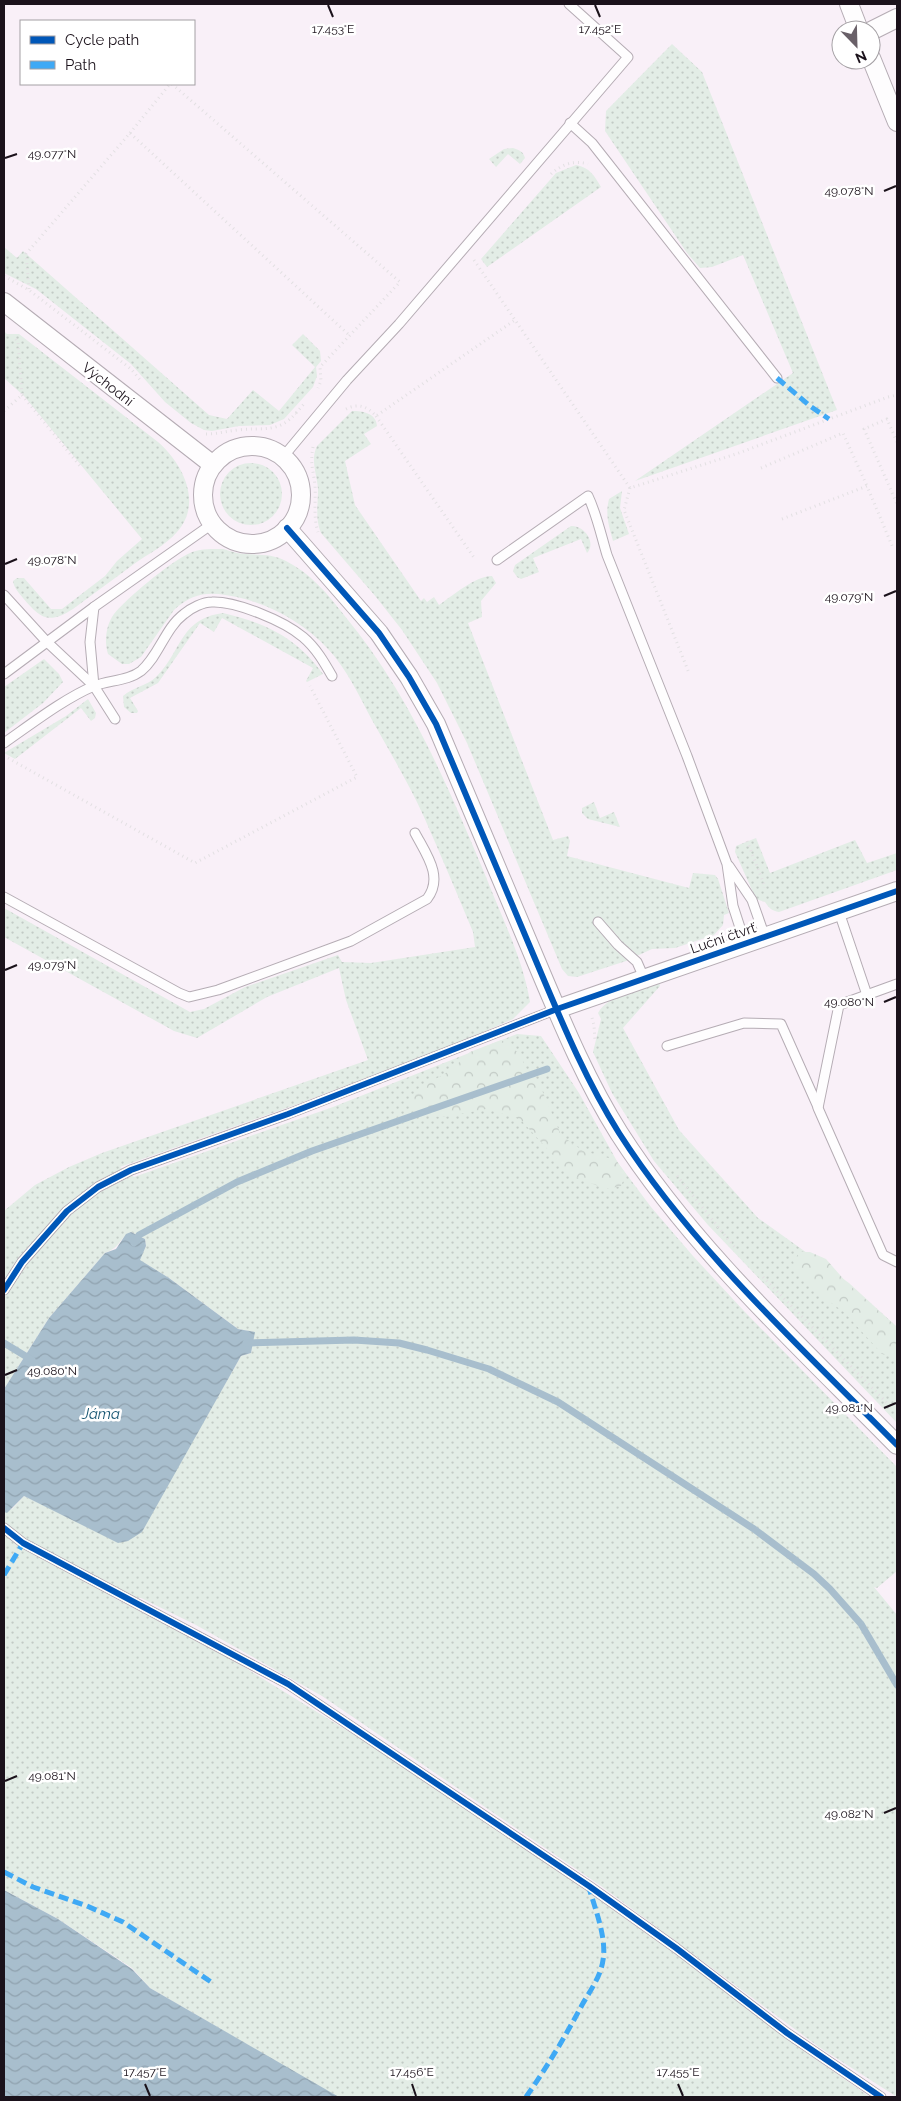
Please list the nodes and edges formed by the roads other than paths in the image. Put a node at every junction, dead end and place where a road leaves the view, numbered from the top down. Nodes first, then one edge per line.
1 (569, 4) edge
2 (849, 4) edge
3 (897, 18) edge
4 (855, 20) edge
5 (881, 26) edge
6 (876, 70) edge
7 (897, 122) edge
8 (570, 123) junction
9 (4, 302) edge
10 (777, 378) dead end
11 (283, 457) junction
12 (213, 465) junction
13 (212, 524) junction
14 (287, 528) junction
15 (497, 560) dead end
16 (4, 595) edge
17 (94, 606) junction
18 (46, 641) junction
19 (4, 674) edge
20 (332, 676) dead end
21 (94, 686) junction
22 (115, 719) dead end
23 (4, 743) edge
24 (415, 834) dead end
25 (727, 864) junction
26 (897, 891) edge
27 (4, 897) edge
28 (839, 912) junction
29 (598, 922) dead end
30 (765, 937) junction
31 (745, 943) junction
32 (644, 978) junction
33 (897, 984) edge
34 (867, 995) junction
35 (556, 1009) junction
36 (667, 1046) dead end
37 (818, 1108) junction
38 (897, 1262) edge
39 (4, 1290) edge
40 (897, 1445) edge
41 (4, 1528) edge
42 (881, 2097) edge

1 - 8 lane
2 - 4 street
3 - 5 street
6 - 7 street
8 - 10 lane
8 - 11 lane
9 - 12 street, Východní
11 - 12 street
11 - 14 street
12 - 13 street
13 - 14 street
13 - 17 lane
14 - 35 street
15 - 25 lane
16 - 18 lane
17 - 18 lane
17 - 21 lane
18 - 19 lane
18 - 21 lane
20 - 21 lane
21 - 22 lane
21 - 23 lane
24 - 27 lane
25 - 30 lane
25 - 31 lane
26 - 28 street, Luční čtvrť
28 - 30 street, Luční čtvrť
28 - 34 lane
29 - 32 lane
30 - 31 street, Luční čtvrť
31 - 32 street, Luční čtvrť
32 - 35 street, Luční čtvrť
33 - 34 lane
34 - 37 lane
35 - 39 lane
35 - 40 street
36 - 37 lane
37 - 38 lane
41 - 42 lane

